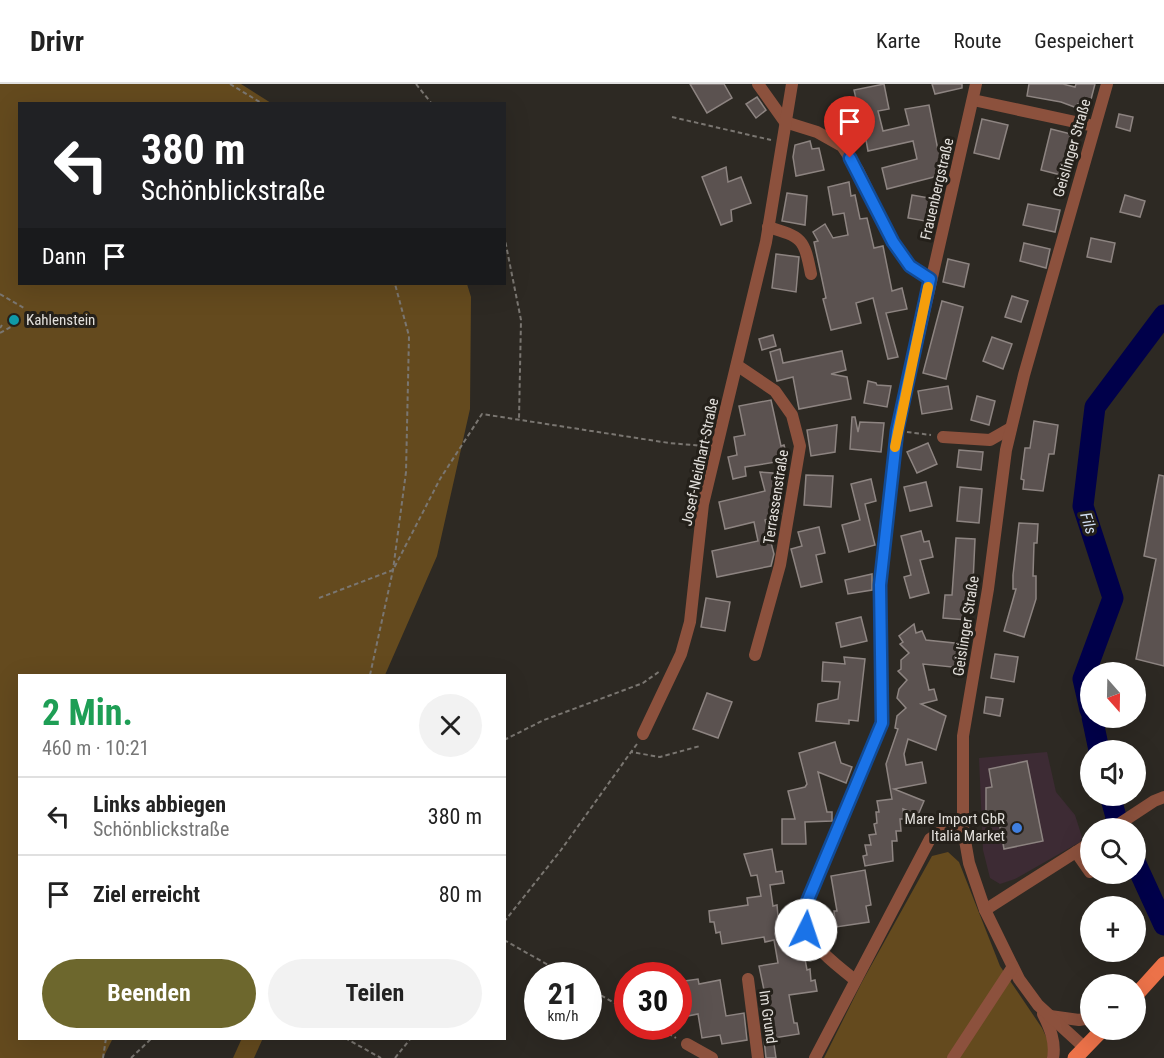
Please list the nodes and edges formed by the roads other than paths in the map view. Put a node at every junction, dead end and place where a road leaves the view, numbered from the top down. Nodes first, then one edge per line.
1 (758, 84) edge
2 (792, 84) edge
3 (976, 84) edge
4 (1107, 84) edge
5 (973, 100) junction
6 (786, 122) junction
7 (1094, 126) junction
8 (768, 227) junction
9 (811, 274) dead end
10 (930, 279) junction
11 (738, 366) junction
12 (1011, 428) junction
13 (940, 436) road end
14 (755, 655) dead end
15 (643, 734) road end
16 (1164, 797) edge
17 (1129, 818) edge
18 (963, 829) junction
19 (1080, 849) edge
20 (1076, 852) junction
21 (1080, 858) edge
22 (986, 910) junction
23 (1012, 968) junction
24 (1159, 968) edge
25 (748, 980) dead end
26 (855, 980) junction
27 (1146, 983) edge
28 (1038, 1005) junction
29 (1050, 1016) junction
30 (1080, 1020) edge
31 (1092, 1040) edge
32 (687, 1044) road end
33 (1080, 1053) edge
34 (712, 1058) edge
35 (758, 1058) edge
36 (815, 1058) edge
37 (953, 1058) edge
38 (1053, 1058) edge

1 - 6 street
2 - 6 street, Josef-Neidhart-Straße
3 - 5 street, Frauenbergstraße
4 - 7 street, Geislinger Straße
5 - 7 street
5 - 10 street, Frauenbergstraße
6 - 8 street, Josef-Neidhart-Straße
6 - 10 street
7 - 12 street, Geislinger Straße
8 - 9 street
8 - 11 street, Josef-Neidhart-Straße
10 - 26 street, Frauenbergstraße
11 - 14 street, Terrassenstraße
11 - 15 street, Josef-Neidhart-Straße
12 - 13 street
12 - 18 street, Geislinger Straße
16 - 17 street
18 - 22 street, Geislinger Straße
18 - 26 street
19 - 20 street
20 - 21 street
20 - 22 street
22 - 23 street, Geislinger Straße
23 - 28 street, Geislinger Straße
23 - 37 street
24 - 27 main road
25 - 35 street, Im Grund
26 - 36 street
28 - 29 street, Geislinger Straße
28 - 38 street, Geislinger Straße
29 - 30 street
29 - 33 street, Geislinger Straße
31 - 33 main road
32 - 34 street

